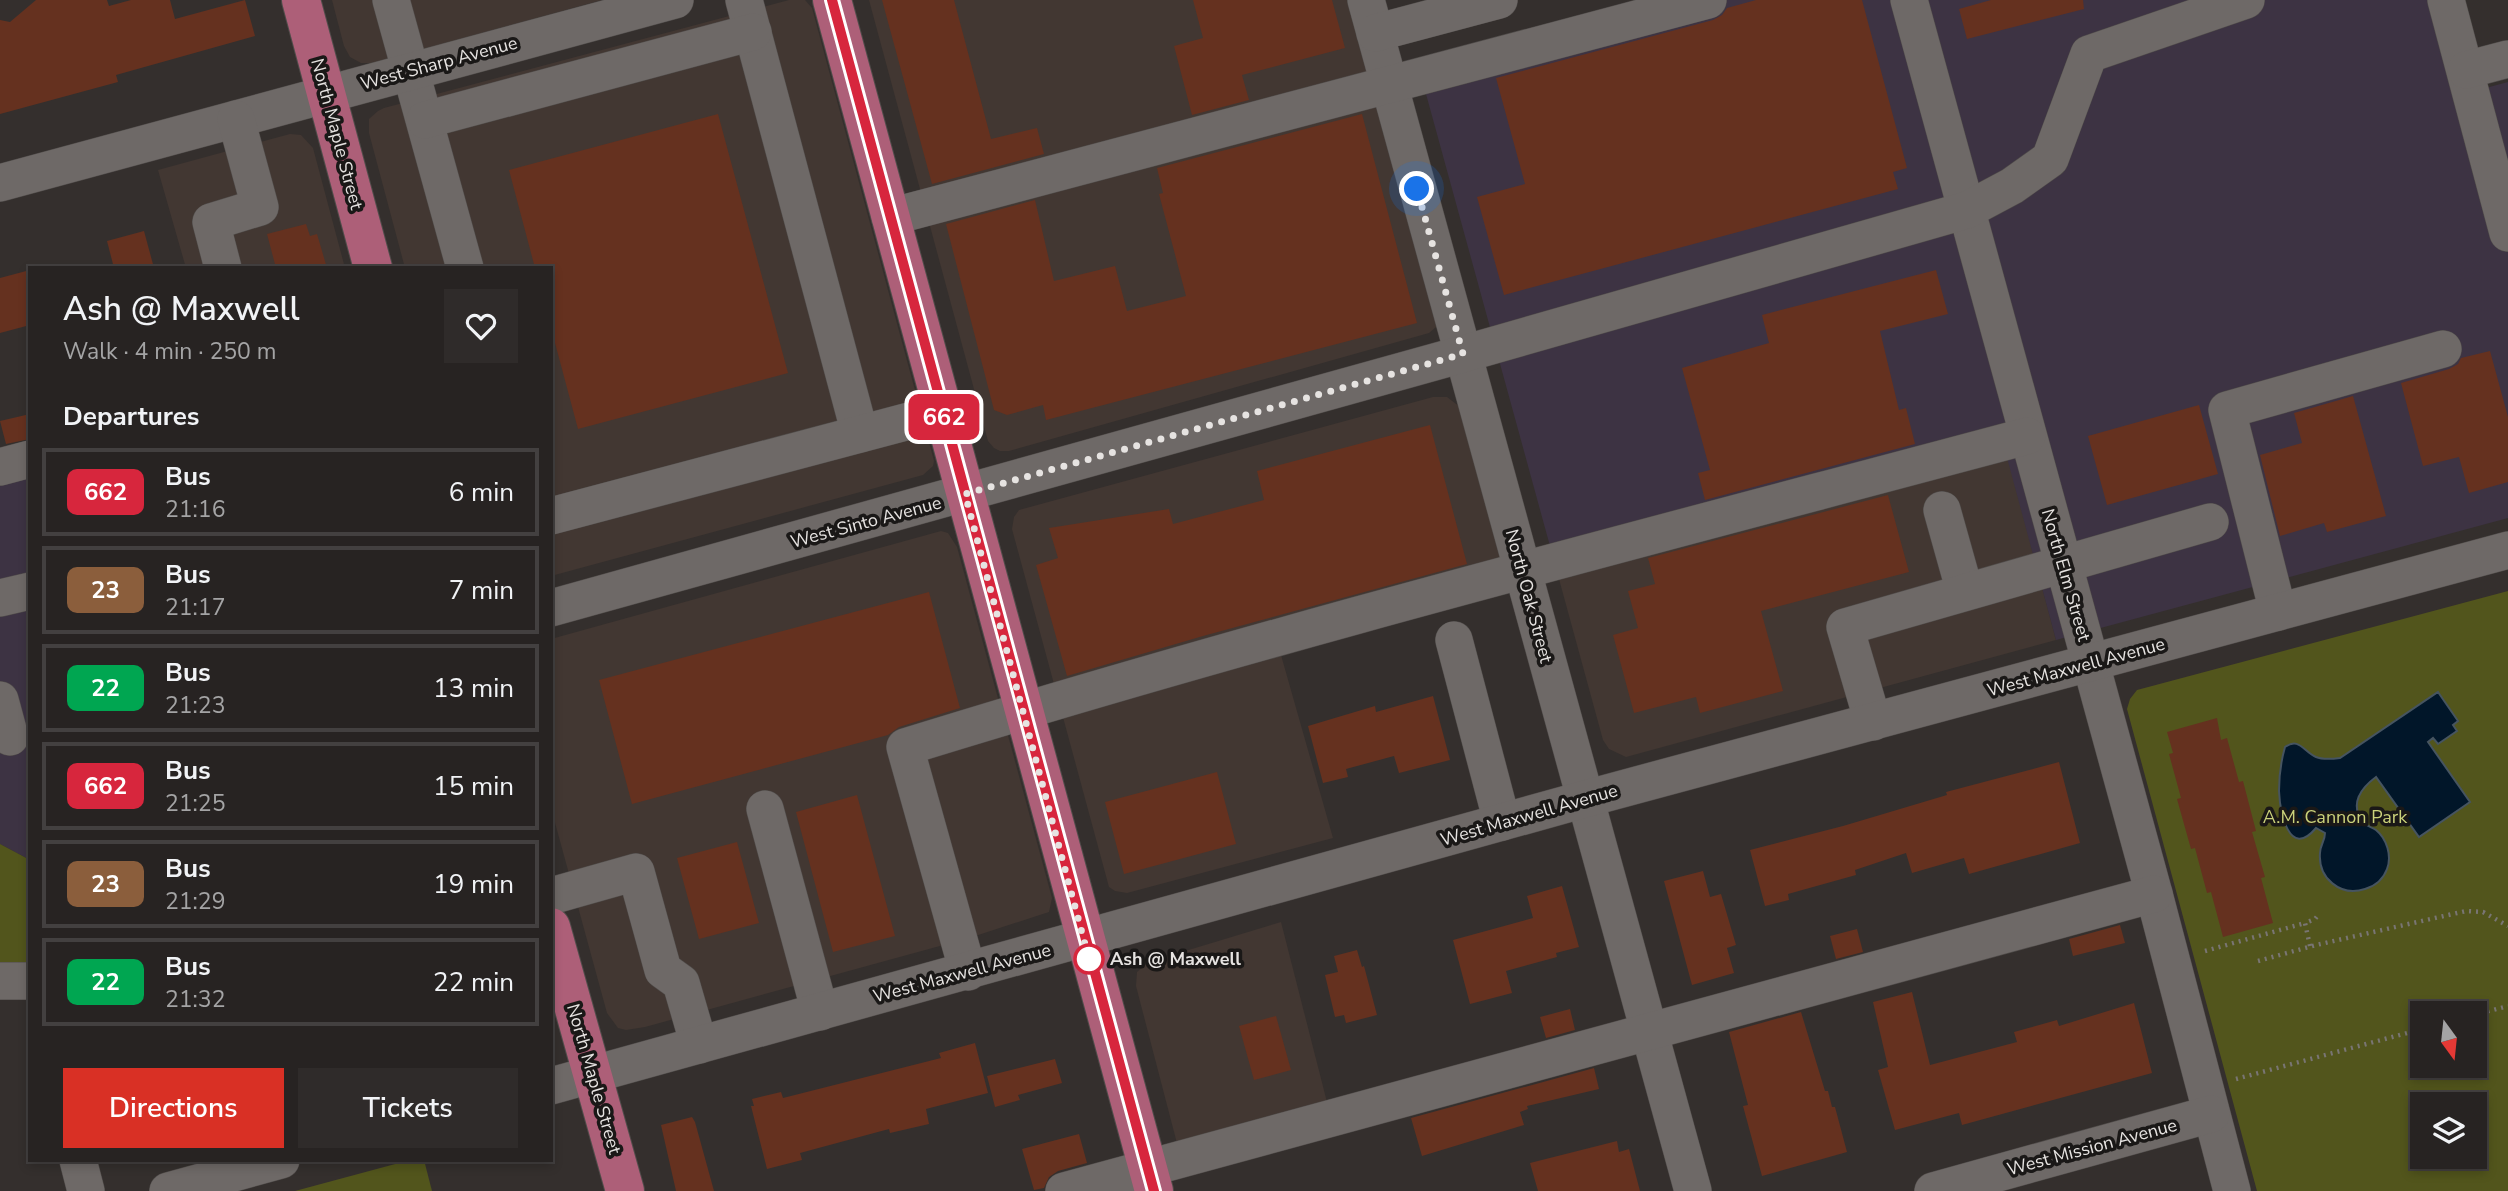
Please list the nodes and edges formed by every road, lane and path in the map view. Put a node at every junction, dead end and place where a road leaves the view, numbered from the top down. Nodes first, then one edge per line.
1 (301, 0) edge
2 (391, 0) edge
3 (675, 0) edge
4 (832, 0) edge
5 (1499, 0) edge
6 (1707, 0) edge
7 (1909, 0) edge
8 (2246, 0) edge
9 (2446, 0) edge
10 (748, 16) edge
11 (1370, 17) edge
12 (592, 22) junction
13 (2508, 59) edge
14 (606, 70) junction
15 (2466, 70) junction
16 (411, 71) junction
17 (1389, 85) junction
18 (326, 93) junction
19 (236, 119) junction
20 (425, 120) junction
21 (0, 183) edge
22 (1967, 210) junction
23 (890, 217) junction
24 (2508, 233) edge
25 (222, 266) edge
26 (372, 266) edge
27 (464, 266) edge
28 (2443, 349) dead end
29 (1463, 354) junction
30 (943, 412) junction
31 (860, 434) junction
32 (2027, 436) junction
33 (28, 460) edge
34 (0, 467) edge
35 (965, 494) junction
36 (1942, 510) dead end
37 (553, 515) edge
38 (2210, 522) dead end
39 (2508, 550) edge
40 (2063, 564) junction
41 (1522, 571) junction
42 (28, 591) edge
43 (1965, 592) junction
44 (0, 598) edge
45 (553, 607) edge
46 (2278, 612) junction
47 (1454, 640) dead end
48 (2091, 663) junction
49 (0, 700) edge
50 (1023, 711) junction
51 (1873, 722) junction
52 (13, 736) edge
53 (1585, 799) junction
54 (765, 809) dead end
55 (1502, 822) junction
56 (2154, 894) junction
57 (553, 895) edge
58 (2319, 914) dead end
59 (2305, 923) junction
60 (2508, 926) edge
61 (553, 933) edge
62 (1084, 940) junction
63 (2311, 946) junction
64 (2198, 952) dead end
65 (2258, 961) dead end
66 (968, 972) junction
67 (0, 981) edge
68 (28, 981) edge
69 (2508, 1006) edge
70 (820, 1012) junction
71 (2487, 1012) edge
72 (1650, 1031) junction
73 (2410, 1032) edge
74 (699, 1045) junction
75 (593, 1075) junction
76 (2232, 1080) dead end
77 (553, 1085) edge
78 (2211, 1114) junction
79 (79, 1162) edge
80 (274, 1162) edge
81 (1150, 1179) edge
82 (86, 1191) edge
83 (169, 1191) edge
84 (625, 1191) edge
85 (1064, 1191) edge
86 (1693, 1191) edge
87 (1933, 1191) edge
88 (2232, 1191) edge

1 - 18 main road, North Maple Street
2 - 16 street
3 - 12 street, West Sharp Avenue
4 - 23 main road
5 - 11 street
6 - 17 street
7 - 22 street, North Elm Street
8 - 22 street, West Sinto Avenue
9 - 15 street
10 - 14 street
10 - 31 street
11 - 17 street, North Oak Street
12 - 14 street
12 - 16 street, West Sharp Avenue
13 - 15 street
14 - 20 street
15 - 24 street
16 - 18 street, West Sharp Avenue
16 - 20 street
17 - 23 street
17 - 29 street, North Oak Street
18 - 19 street, West Sharp Avenue
18 - 26 main road, North Maple Street
19 - 21 street, West Sharp Avenue
19 - 25 street
20 - 27 street
22 - 29 street, West Sinto Avenue
22 - 32 street, North Elm Street
23 - 30 main road
28 - 46 street
29 - 35 street, West Sinto Avenue
29 - 41 street, North Oak Street
30 - 31 street
30 - 35 main road
31 - 37 street
32 - 40 street, North Elm Street
32 - 41 street
33 - 34 street
35 - 45 street, West Sinto Avenue
35 - 50 main road
36 - 43 street
38 - 40 street
39 - 46 street, West Maxwell Avenue
40 - 43 street
40 - 48 street, North Elm Street
41 - 50 street
41 - 53 street, North Oak Street
42 - 44 street
43 - 51 street
46 - 48 street, West Maxwell Avenue
47 - 55 street
48 - 51 street, West Maxwell Avenue
48 - 56 street, North Elm Street
49 - 52 street
50 - 62 main road
50 - 66 street
51 - 53 street, West Maxwell Avenue
53 - 55 street, West Maxwell Avenue
53 - 72 street, North Oak Street
54 - 70 street
55 - 62 street, West Maxwell Avenue
56 - 72 street
56 - 78 street, North Elm Street
57 - 74 street
58 - 59 path
59 - 63 path
59 - 64 path
60 - 63 path
61 - 75 main road, North Maple Street
62 - 66 street, West Maxwell Avenue
62 - 81 main road
63 - 65 path
66 - 70 street, West Maxwell Avenue
67 - 68 street
69 - 71 path
70 - 74 street, West Maxwell Avenue
72 - 81 street
72 - 86 street, North Oak Street
73 - 76 path
74 - 75 street, West Maxwell Avenue
75 - 77 street, West Maxwell Avenue
75 - 84 main road, North Maple Street
78 - 87 street, West Mission Avenue
78 - 88 street, North Elm Street
79 - 82 street
80 - 83 street
81 - 85 street

